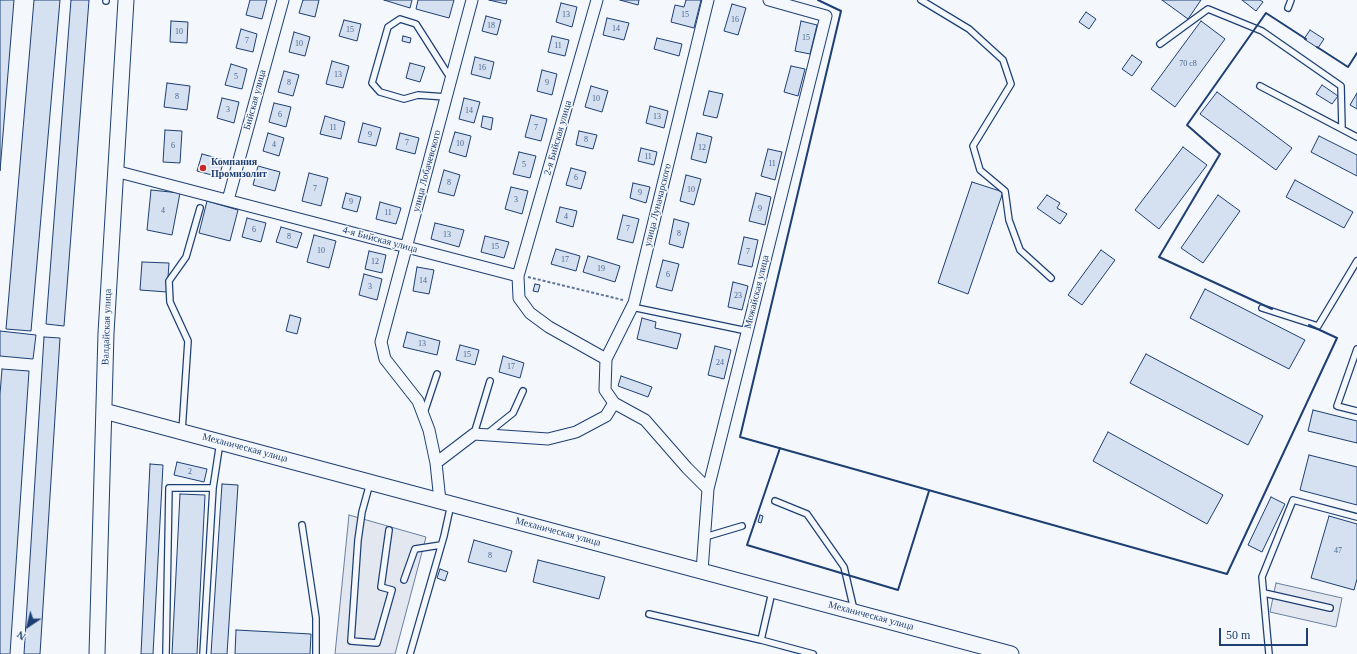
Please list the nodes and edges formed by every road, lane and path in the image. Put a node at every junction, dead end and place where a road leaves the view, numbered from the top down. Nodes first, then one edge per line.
1 (126, 0) edge
2 (283, 0) edge
3 (472, 0) edge
4 (597, 0) edge
5 (708, 0) edge
6 (769, 0) edge
7 (921, 0) edge
8 (1291, 0) edge
9 (1288, 8) dead end
10 (1160, 44) dead end
11 (451, 79) junction
12 (1260, 86) dead end
13 (446, 97) junction
14 (1342, 129) junction
15 (1357, 137) edge
16 (115, 171) junction
17 (228, 200) junction
18 (200, 208) dead end
19 (406, 247) junction
20 (1357, 261) edge
21 (519, 275) junction
22 (1051, 278) dead end
23 (633, 305) junction
24 (1262, 308) dead end
25 (747, 331) junction
26 (1357, 350) edge
27 (606, 359) junction
28 (437, 374) dead end
29 (490, 381) dead end
30 (523, 390) dead end
31 (614, 403) junction
32 (104, 411) junction
33 (1357, 411) edge
34 (423, 415) junction
35 (182, 431) junction
36 (474, 434) junction
37 (486, 435) junction
38 (220, 442) junction
39 (436, 463) junction
40 (370, 482) junction
41 (213, 488) junction
42 (708, 489) junction
43 (776, 501) dead end
44 (446, 502) junction
45 (1357, 517) edge
46 (302, 525) dead end
47 (742, 526) dead end
48 (389, 530) dead end
49 (705, 537) junction
50 (442, 545) junction
51 (702, 571) junction
52 (404, 580) dead end
53 (773, 590) junction
54 (1264, 593) junction
55 (1330, 608) dead end
56 (854, 612) junction
57 (649, 614) dead end
58 (761, 640) junction
59 (97, 654) edge
60 (166, 654) edge
61 (203, 654) edge
62 (316, 654) edge
63 (410, 654) edge
64 (813, 654) edge
65 (1011, 654) edge
66 (1269, 654) edge

1 - 16 street, Валдайская улица
2 - 17 street, Бийская улица
3 - 11 street, улица Лобачевского
4 - 21 street, 2-я Бийская улица
5 - 23 street, улица Луначарского
6 - 25 street, Можайская улица
7 - 22 lane
8 - 9 lane
10 - 14 lane
11 - 13 street, улица Лобачевского
11 - 13 lane
12 - 14 lane
13 - 19 street, улица Лобачевского
14 - 15 lane
16 - 17 street, 4-я Бийская улица
16 - 32 street, Валдайская улица
17 - 19 street, 4-я Бийская улица
18 - 35 lane
19 - 21 street, 4-я Бийская улица
19 - 34 street, улица Лобачевского
20 - 24 lane
21 - 23 path
21 - 27 street
23 - 25 lane
23 - 27 street, улица Луначарского
25 - 42 street, Можайская улица
26 - 33 lane
27 - 31 street, улица Луначарского
28 - 34 lane
29 - 36 lane
30 - 37 lane
31 - 37 street
31 - 42 street
32 - 35 street, Механическая улица
32 - 59 street, Валдайская улица
34 - 39 street
35 - 38 street, Механическая улица
36 - 37 street
36 - 39 street
38 - 40 street, Механическая улица
38 - 41 lane
39 - 44 street
40 - 44 street, Механическая улица
40 - 48 lane
41 - 60 lane
41 - 61 lane
42 - 49 street, Можайская улица
43 - 56 lane
44 - 50 lane
44 - 51 street, Механическая улица
45 - 54 lane
46 - 62 lane
47 - 49 lane
49 - 51 street, Можайская улица
50 - 52 lane
50 - 63 lane
51 - 53 street, Механическая улица
53 - 56 street, Механическая улица
53 - 58 lane
54 - 55 lane
54 - 66 lane
56 - 65 street, Механическая улица
57 - 58 lane
58 - 64 lane

